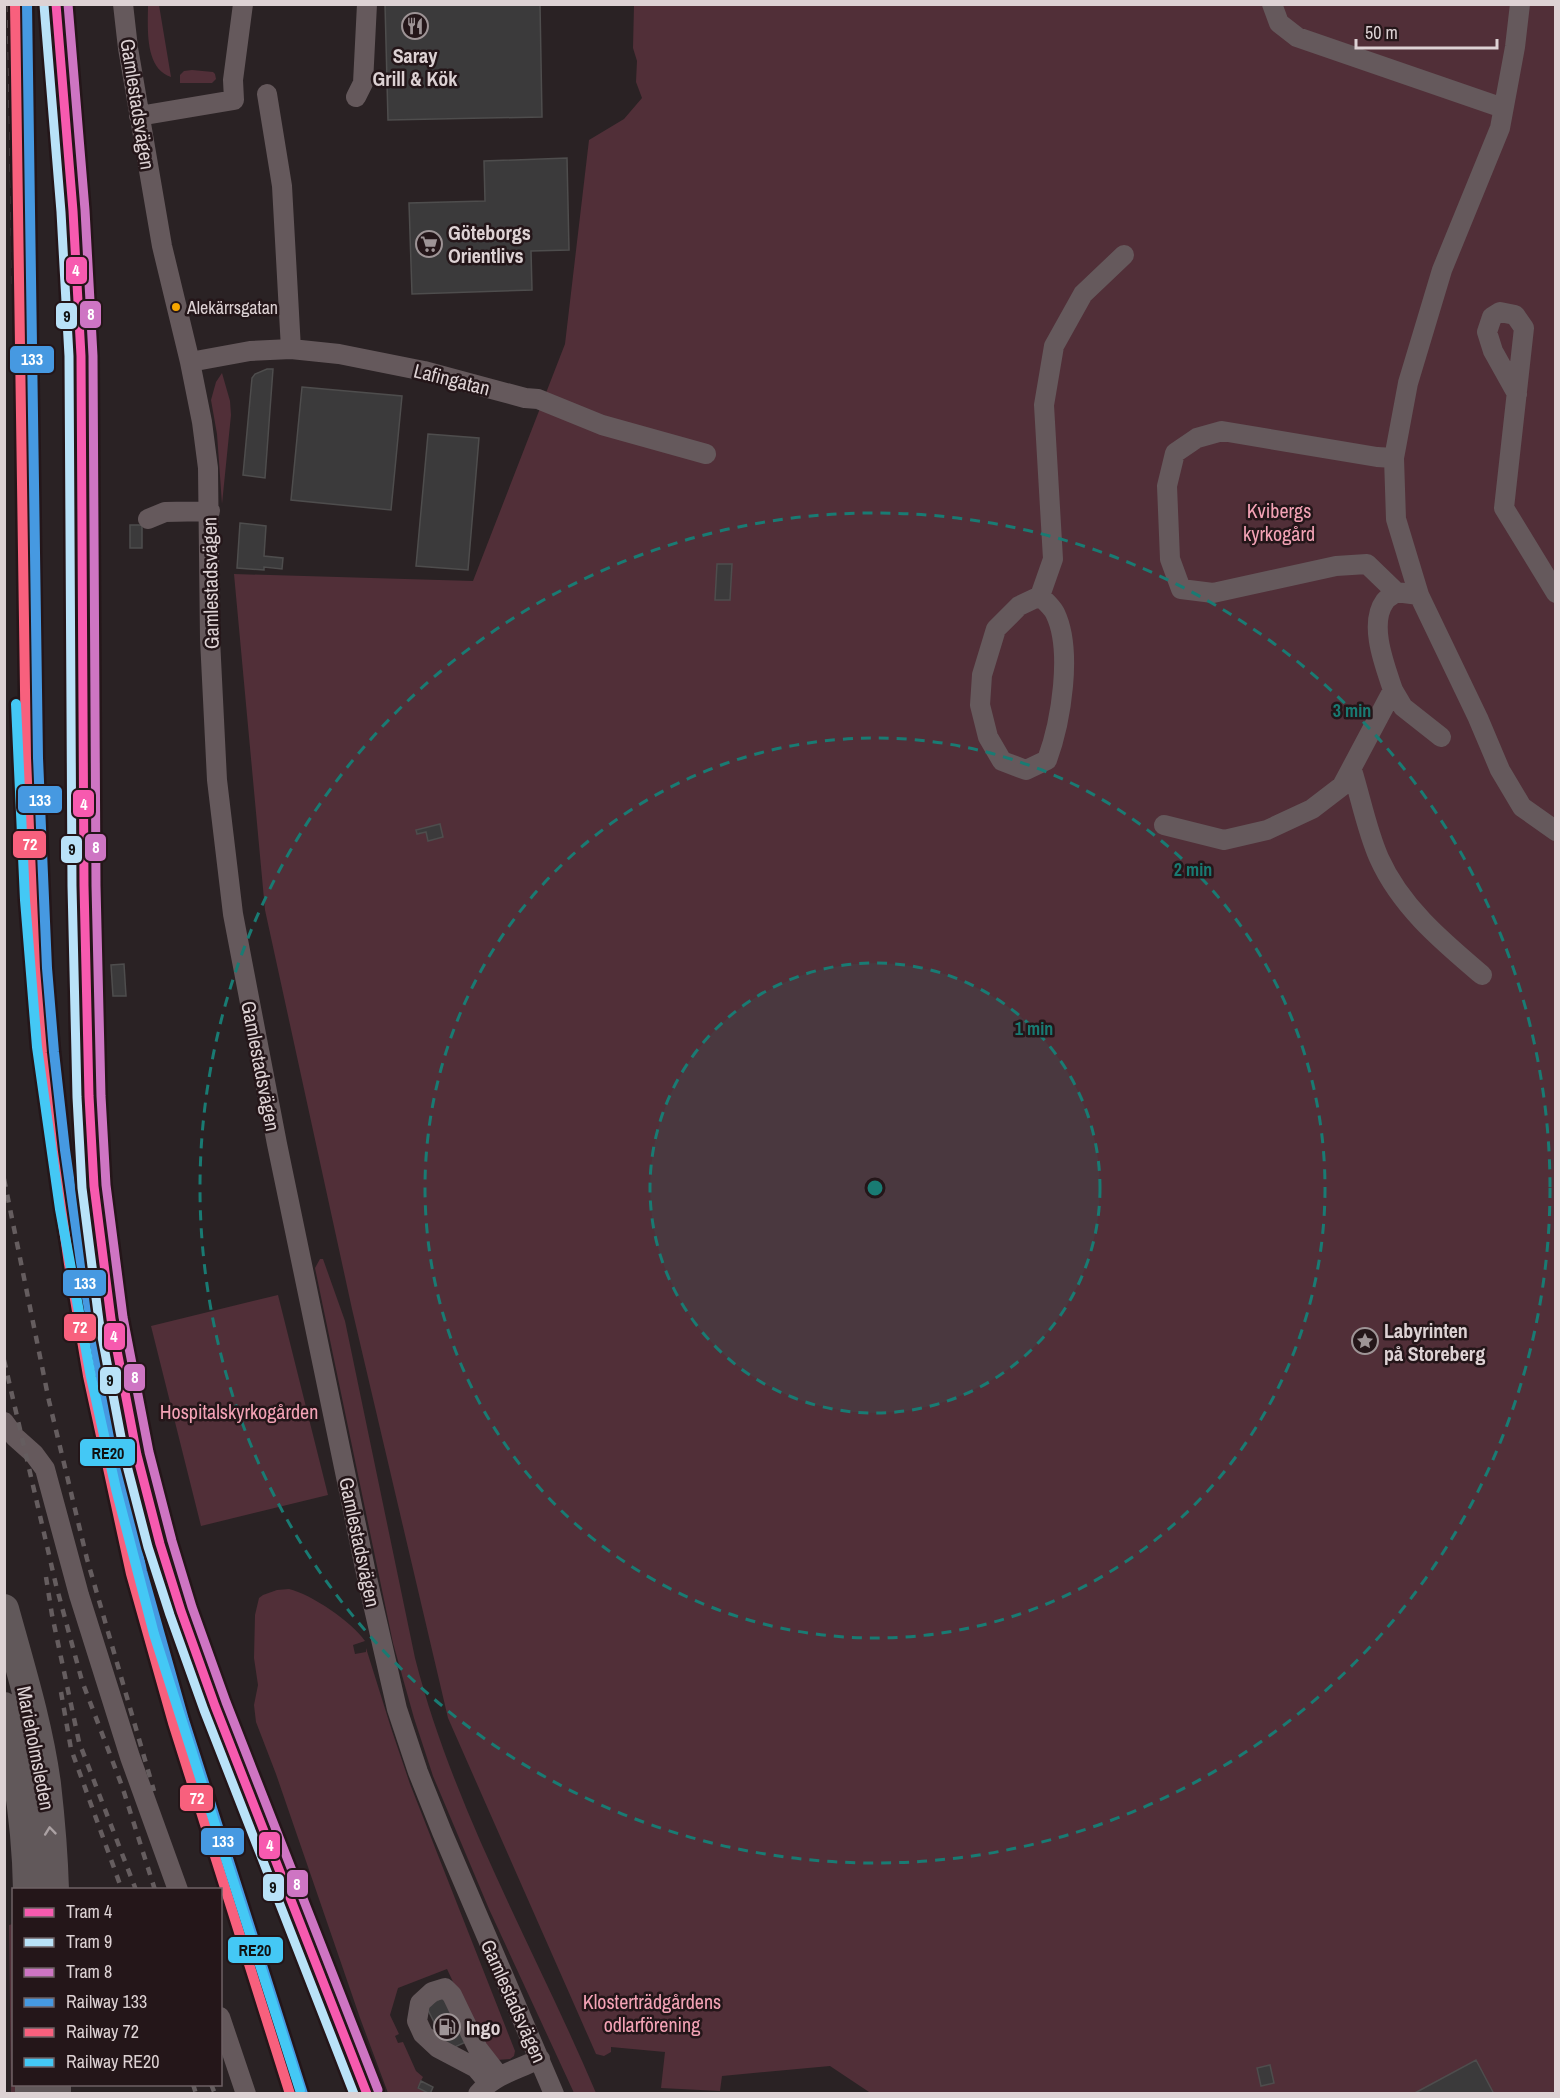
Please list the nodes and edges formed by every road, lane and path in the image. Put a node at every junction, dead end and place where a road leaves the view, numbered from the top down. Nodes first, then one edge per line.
1 (123, 4) edge
2 (243, 4) edge
3 (367, 4) edge
4 (1272, 4) edge
5 (1520, 4) edge
6 (267, 94) dead end
7 (356, 98) dead end
8 (1503, 108) junction
9 (139, 116) junction
10 (1124, 255) dead end
11 (291, 349) junction
12 (190, 362) junction
13 (1516, 394) dead end
14 (706, 454) dead end
15 (1394, 458) junction
16 (210, 511) junction
17 (148, 519) dead end
18 (1396, 592) junction
19 (1556, 593) edge
20 (1419, 595) junction
21 (1040, 596) junction
22 (1393, 690) junction
23 (1441, 737) dead end
24 (1352, 770) junction
25 (1164, 825) dead end
26 (1556, 831) edge
27 (1482, 975) dead end
28 (4, 1422) edge
29 (4, 1609) edge
30 (4, 1707) edge
31 (28, 1888) edge
32 (54, 1888) edge
33 (177, 1888) edge
34 (222, 2023) edge
35 (540, 2059) junction
36 (488, 2084) edge
37 (246, 2094) edge
38 (555, 2094) edge

1 - 9 street, Gamlestadsvägen
2 - 9 street
3 - 7 street
4 - 8 street
5 - 8 street
6 - 11 street
8 - 15 street
9 - 12 street, Gamlestadsvägen
10 - 21 street
11 - 12 street, Lafingatan
11 - 14 street, Lafingatan
12 - 16 street, Gamlestadsvägen
13 - 19 street
15 - 18 street
15 - 20 street
16 - 17 street
16 - 35 street, Gamlestadsvägen
18 - 20 street
18 - 22 street
20 - 26 street
21 - 21 street
22 - 23 street
22 - 24 street
24 - 25 street
24 - 27 street
28 - 33 street
32 -> 29 highway, Marieholmsleden
30 - 31 highway, Marieholmsleden
34 - 37 street
35 - 36 street
35 - 38 street, Gamlestadsvägen
36 - 36 street

